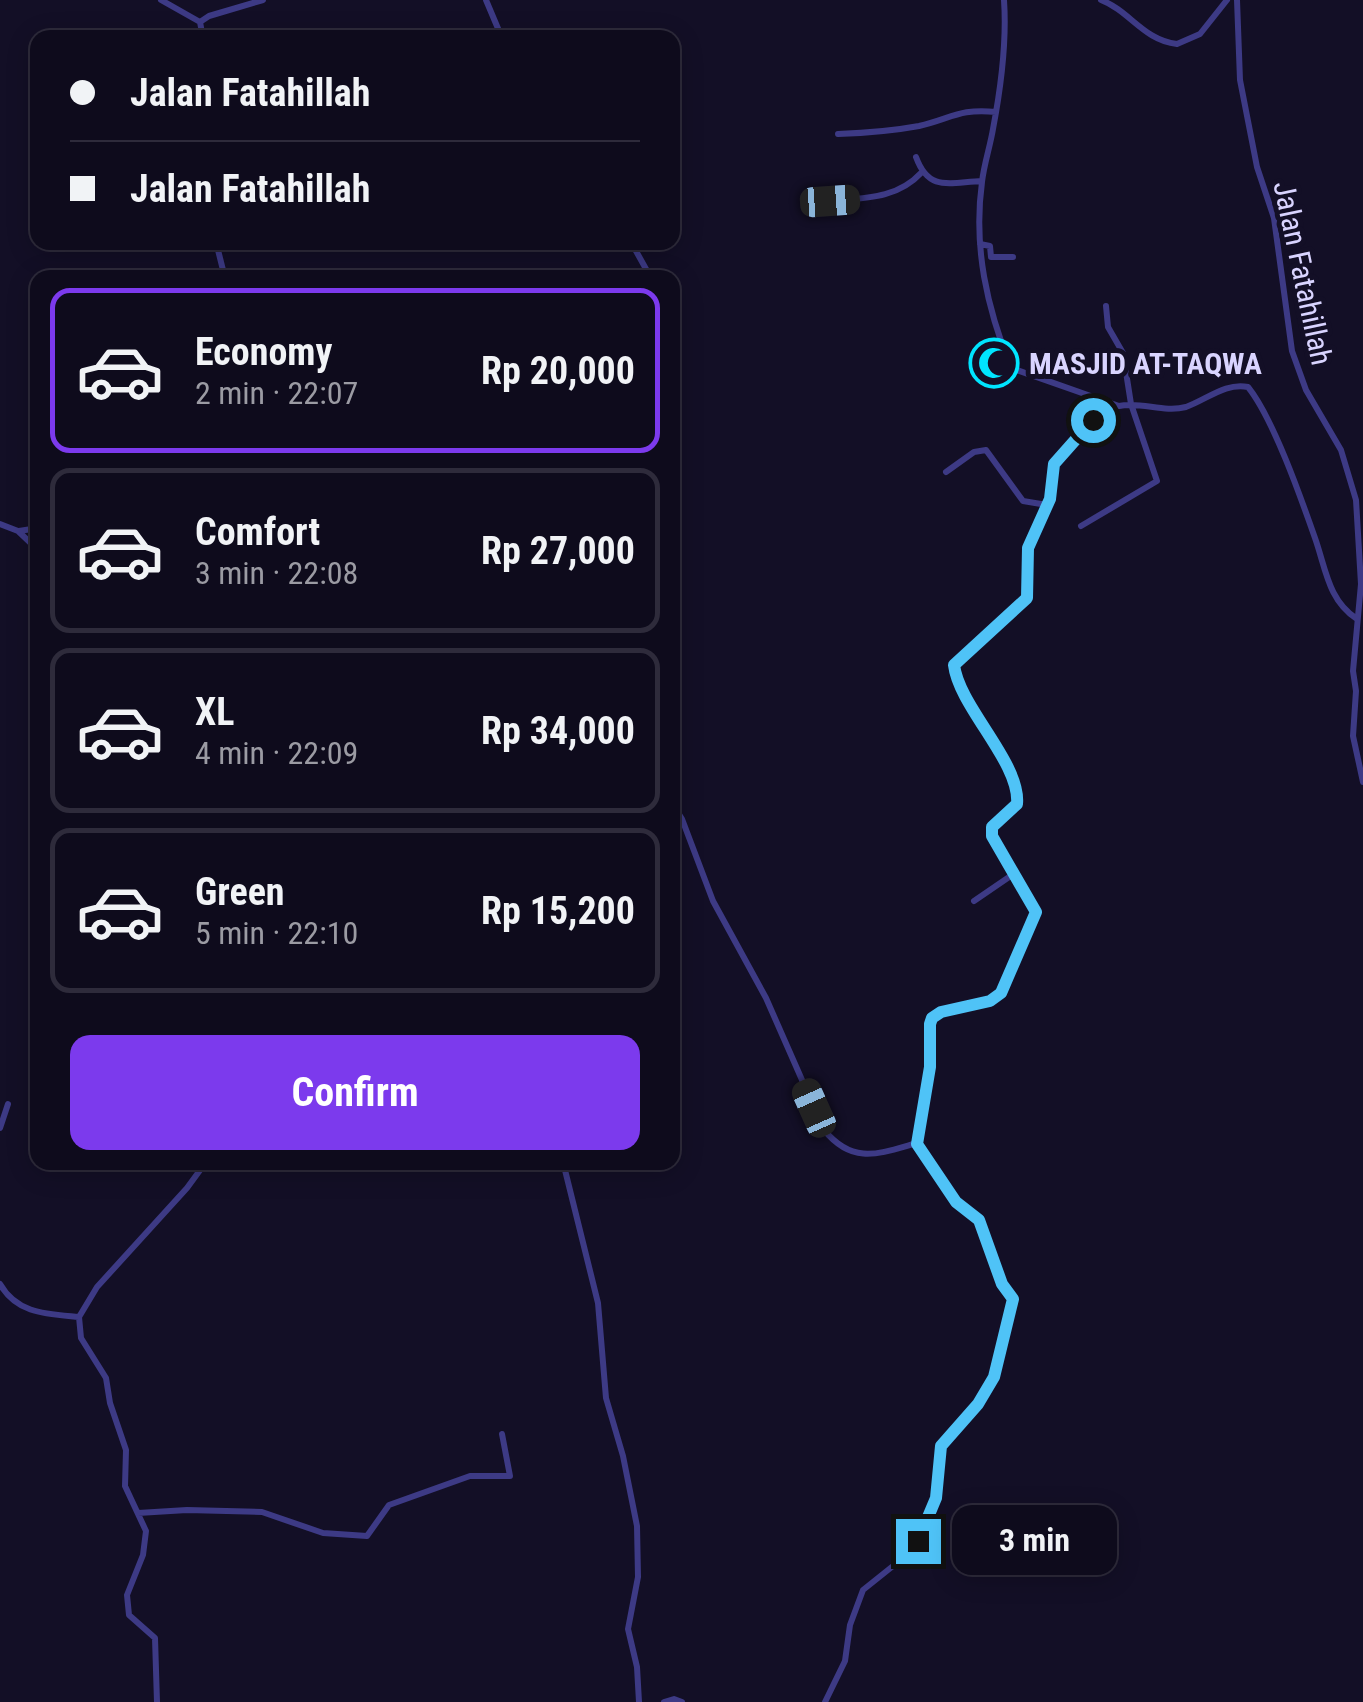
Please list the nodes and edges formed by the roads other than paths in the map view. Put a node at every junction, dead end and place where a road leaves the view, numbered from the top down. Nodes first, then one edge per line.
1 (162, 0) edge
2 (262, 0) edge
3 (486, 0) edge
4 (1004, 0) edge
5 (1101, 0) edge
6 (1227, 0) edge
7 (1236, 0) edge
8 (200, 22) junction
9 (201, 30) edge
10 (499, 30) edge
11 (996, 112) junction
12 (838, 134) dead end
13 (916, 158) dead end
14 (921, 172) junction
15 (982, 180) junction
16 (830, 201) dead end
17 (980, 244) junction
18 (1013, 257) dead end
19 (1106, 306) dead end
20 (1100, 398) junction
21 (1130, 404) junction
22 (946, 472) dead end
23 (1047, 505) junction
24 (0, 524) edge
25 (1080, 526) dead end
26 (30, 529) edge
27 (18, 531) junction
28 (30, 542) edge
29 (1357, 619) junction
30 (1363, 782) edge
31 (680, 816) edge
32 (1012, 875) junction
33 (974, 900) dead end
34 (8, 1104) dead end
35 (0, 1128) edge
36 (917, 1144) junction
37 (200, 1170) edge
38 (566, 1170) edge
39 (0, 1284) edge
40 (79, 1317) junction
41 (502, 1434) dead end
42 (137, 1514) junction
43 (156, 1702) edge
44 (639, 1702) edge
45 (664, 1702) edge
46 (682, 1702) edge
47 (825, 1702) edge

1 - 8 street
2 - 8 street
3 - 10 street
4 - 11 street
5 - 6 street
7 - 29 street, Jalan Fatahillah
8 - 9 street
11 - 12 street
11 - 15 street
13 - 14 street
14 - 15 street
14 - 16 street
15 - 17 street
17 - 18 street
17 - 20 street
19 - 21 street
20 - 21 street
20 - 23 street
21 - 25 street
21 - 29 street
22 - 23 street
23 - 32 street
24 - 27 street
26 - 27 street
27 - 28 street
29 - 30 street, Jalan Fatahillah
31 - 36 street
32 - 33 street
32 - 36 street
34 - 35 street
36 - 47 street
37 - 40 street
38 - 44 street
39 - 40 street
40 - 42 street
41 - 42 street
42 - 43 street
45 - 46 street

